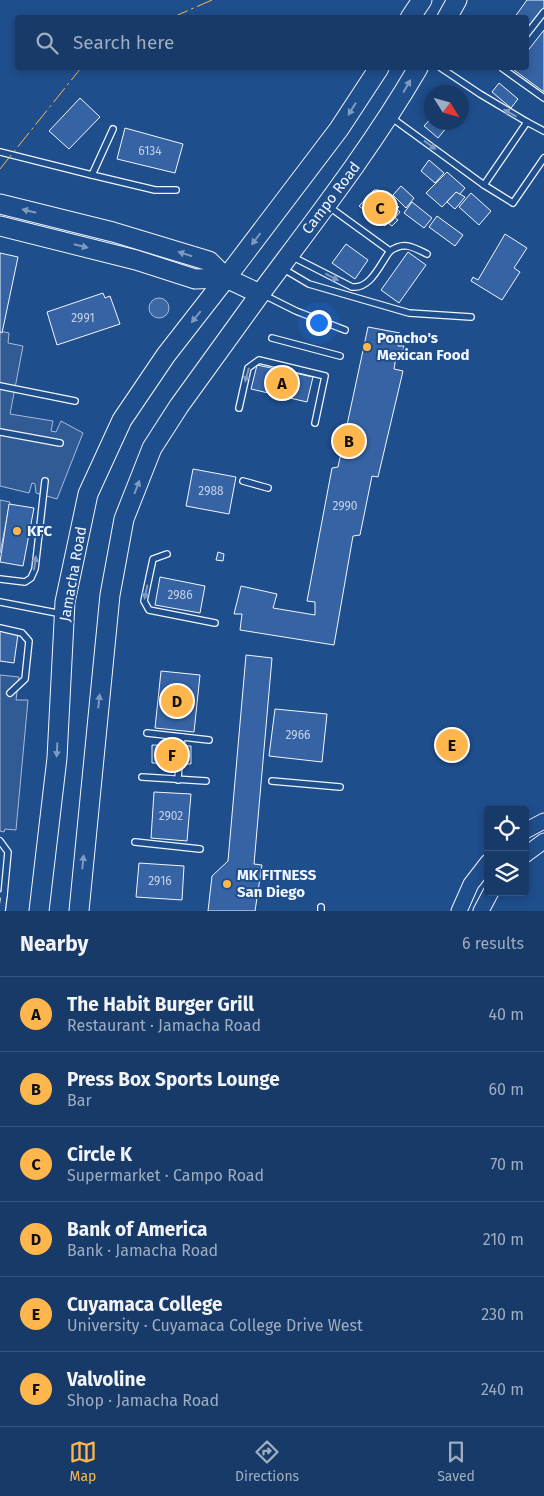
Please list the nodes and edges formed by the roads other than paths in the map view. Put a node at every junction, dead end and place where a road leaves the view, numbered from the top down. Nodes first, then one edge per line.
1 (422, 0) edge
2 (457, 0) edge
3 (544, 12) edge
4 (412, 15) edge
5 (449, 15) edge
6 (529, 31) edge
7 (378, 70) edge
8 (417, 70) edge
9 (444, 70) edge
10 (505, 70) edge
11 (544, 98) edge
12 (390, 116) junction
13 (526, 122) junction
14 (113, 129) dead end
15 (544, 131) edge
16 (0, 152) edge
17 (544, 158) edge
18 (92, 175) junction
19 (484, 185) junction
20 (176, 190) dead end
21 (0, 204) edge
22 (326, 204) junction
23 (0, 226) edge
24 (390, 251) junction
25 (427, 254) dead end
26 (285, 261) junction
27 (226, 278) junction
28 (260, 294) junction
29 (471, 317) dead end
30 (344, 330) dead end
31 (272, 338) dead end
32 (340, 356) dead end
33 (0, 386) edge
34 (75, 401) dead end
35 (239, 408) dead end
36 (315, 423) dead end
37 (0, 432) edge
38 (60, 443) dead end
39 (45, 481) dead end
40 (243, 481) dead end
41 (268, 488) dead end
42 (167, 554) dead end
43 (0, 578) edge
44 (0, 602) edge
45 (64, 615) junction
46 (215, 623) dead end
47 (0, 628) edge
48 (10, 693) dead end
49 (147, 733) dead end
50 (182, 737) junction
51 (209, 740) dead end
52 (181, 746) dead end
53 (179, 764) dead end
54 (142, 777) dead end
55 (178, 780) junction
56 (206, 781) dead end
57 (272, 781) dead end
58 (340, 787) dead end
59 (544, 821) edge
60 (529, 829) edge
61 (0, 841) edge
62 (544, 841) edge
63 (134, 842) dead end
64 (200, 849) dead end
65 (529, 852) edge
66 (484, 868) edge
67 (2, 895) edge
68 (489, 896) edge
69 (2, 911) edge
70 (39, 911) edge
71 (79, 911) edge
72 (459, 911) edge
73 (481, 911) edge

1 - 4 main road
2 - 5 main road
3 - 6 lane
7 -> 27 main road
12 -> 8 main road, Campo Road
13 -> 9 lane
10 - 11 lane
12 -> 19 lane
12 - 22 main road, Campo Road
13 - 15 lane
13 - 19 lane
14 - 18 lane
16 - 18 lane
17 - 19 lane
18 - 20 lane
27 -> 21 main road
22 - 24 lane
22 - 26 main road, Campo Road
23 -> 27 main road
24 - 25 lane
26 -> 24 lane
26 - 28 main road, Campo Road
26 - 29 lane
27 - 28 main road
27 -> 45 main road, Jamacha Road
28 - 30 lane
71 -> 28 main road
31 - 32 lane
33 - 34 lane
36 -> 35 lane
37 - 38 lane
43 -> 39 lane
40 - 41 lane
42 -> 46 lane
44 - 45 lane
45 -> 70 main road, Jamacha Road
47 - 48 lane
49 - 50 lane
50 - 51 lane
50 - 52 lane
53 - 55 lane
54 - 55 lane
55 - 56 lane
57 - 58 lane
59 - 60 street
61 - 67 lane
62 - 65 street
63 - 64 lane
66 - 72 street
67 - 69 lane
68 - 73 street

